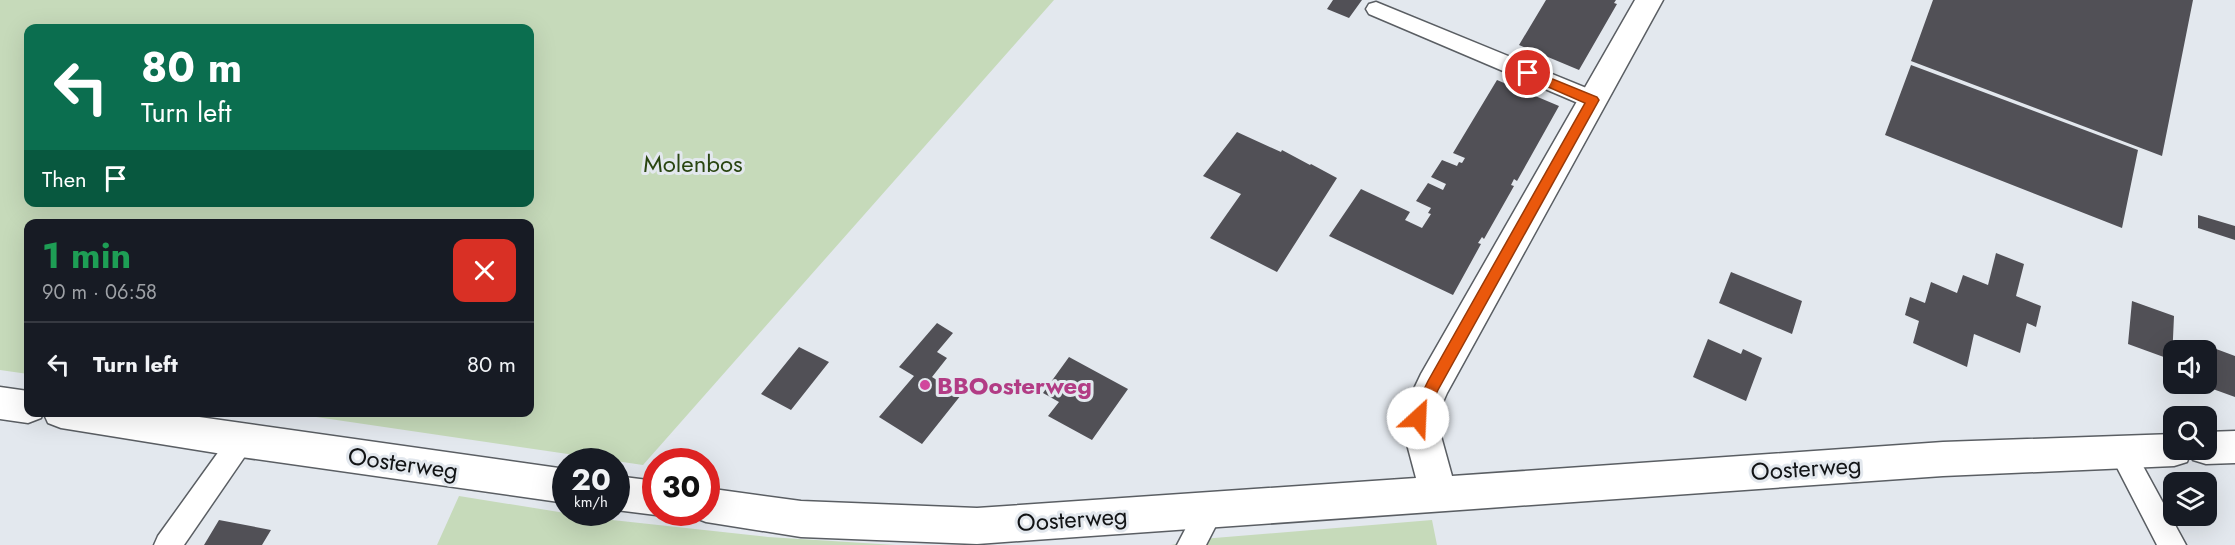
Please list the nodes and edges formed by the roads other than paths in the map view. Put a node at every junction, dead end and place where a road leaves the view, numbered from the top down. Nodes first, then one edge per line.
1 (1649, 0) edge
2 (1376, 9) dead end
3 (1593, 100) junction
4 (0, 403) edge
5 (24, 406) edge
6 (92, 417) edge
7 (241, 441) junction
8 (2235, 447) edge
9 (2217, 448) edge
10 (2163, 450) edge
11 (2121, 452) junction
12 (552, 484) edge
13 (1438, 494) junction
14 (720, 508) edge
15 (1210, 510) junction
16 (168, 545) edge
17 (1191, 545) edge
18 (2172, 545) edge

1 - 3 street
2 - 3 lane
3 - 13 street
4 - 5 street
6 - 7 street, Oosterweg
7 - 12 street, Oosterweg
7 - 16 lane
8 - 9 street
10 - 11 street, Oosterweg
11 - 13 street, Oosterweg
11 - 18 lane
13 - 15 street, Oosterweg
14 - 15 street, Oosterweg
15 - 17 lane

